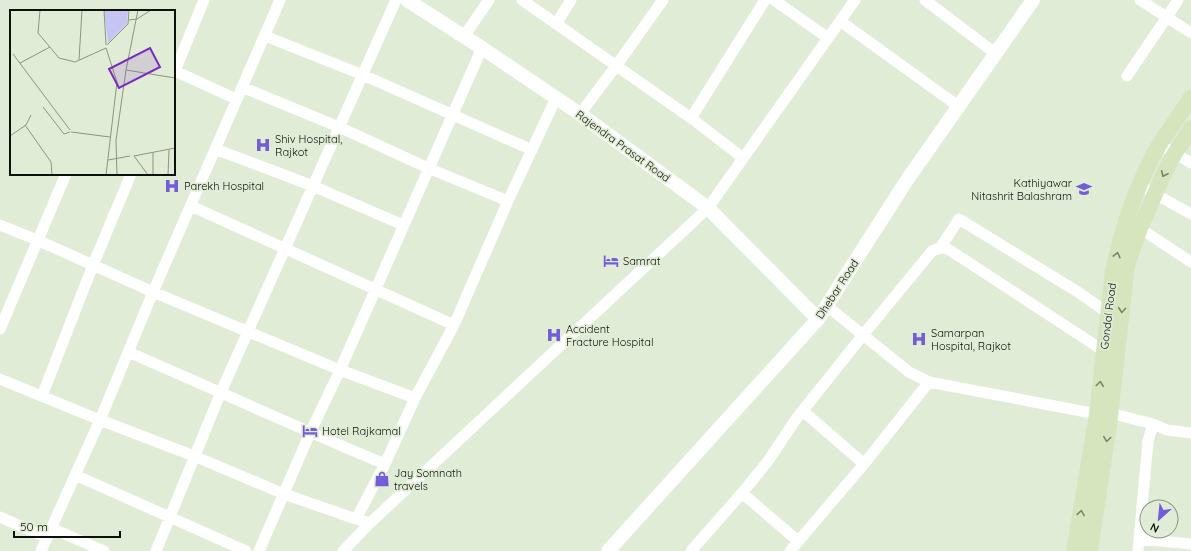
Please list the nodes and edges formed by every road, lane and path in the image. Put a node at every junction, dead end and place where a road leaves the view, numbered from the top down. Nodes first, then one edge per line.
1 (204, 0) edge
2 (280, 0) edge
3 (396, 0) edge
4 (407, 0) edge
5 (489, 0) edge
6 (522, 0) edge
7 (572, 0) edge
8 (765, 0) edge
9 (774, 0) edge
10 (855, 0) edge
11 (925, 0) edge
12 (1033, 0) edge
13 (1140, 0) edge
14 (1178, 0) edge
15 (658, 2) edge
16 (1168, 17) junction
17 (840, 21) junction
18 (556, 24) junction
19 (1191, 33) edge
20 (265, 36) junction
21 (464, 36) junction
22 (828, 38) junction
23 (482, 48) junction
24 (996, 53) junction
25 (616, 66) junction
26 (175, 69) edge
27 (175, 71) edge
28 (363, 75) junction
29 (1127, 76) dead end
30 (242, 87) junction
31 (1191, 97) edge
32 (556, 98) junction
33 (236, 99) junction
34 (958, 106) junction
35 (452, 114) junction
36 (580, 114) junction
37 (1187, 114) edge
38 (691, 118) junction
39 (339, 127) junction
40 (1191, 128) edge
41 (1160, 144) junction
42 (215, 149) junction
43 (532, 150) junction
44 (1175, 153) junction
45 (743, 158) junction
46 (1191, 163) edge
47 (428, 168) junction
48 (66, 175) edge
49 (131, 175) edge
50 (1139, 185) junction
51 (313, 186) junction
52 (1155, 193) junction
53 (508, 201) junction
54 (191, 206) junction
55 (708, 208) junction
56 (1191, 214) edge
57 (1126, 220) junction
58 (0, 225) edge
59 (403, 225) junction
60 (1140, 228) junction
61 (37, 240) junction
62 (285, 248) junction
63 (940, 248) junction
64 (1191, 262) edge
65 (93, 265) junction
66 (375, 289) junction
67 (153, 292) junction
68 (827, 306) junction
69 (1108, 313) junction
70 (818, 319) junction
71 (454, 325) junction
72 (0, 329) edge
73 (248, 331) junction
74 (863, 335) junction
75 (1104, 351) junction
76 (128, 352) junction
77 (340, 370) junction
78 (0, 379) edge
79 (929, 382) junction
80 (221, 392) junction
81 (42, 396) junction
82 (415, 398) junction
83 (802, 411) junction
84 (1104, 414) junction
85 (100, 420) junction
86 (1153, 424) junction
87 (310, 433) junction
88 (1191, 433) edge
89 (194, 456) junction
90 (385, 464) junction
91 (864, 464) junction
92 (75, 475) junction
93 (742, 493) junction
94 (284, 494) junction
95 (1143, 499) edge
96 (0, 517) edge
97 (170, 517) junction
98 (356, 519) junction
99 (370, 523) junction
100 (49, 533) junction
101 (1139, 539) joint
102 (798, 541) junction
103 (1191, 544) edge
104 (41, 551) edge
105 (104, 551) edge
106 (156, 551) edge
107 (246, 551) edge
108 (258, 551) edge
109 (343, 551) edge
110 (608, 551) edge
111 (691, 551) edge
112 (790, 551) edge
113 (1074, 551) edge
114 (1090, 551) edge
115 (1138, 551) edge

1 - 26 street
2 - 20 street
3 - 28 street
4 - 21 street, Rajendra Prasat Road
5 - 21 street
6 - 18 street
7 - 18 street
8 - 38 street
9 - 22 street
10 - 17 street
11 - 24 street
12 - 24 street, Dhebar Road
13 - 16 street
14 - 16 street
15 - 25 street
16 - 19 street
16 - 29 street
17 - 22 street
17 - 34 street
18 - 25 street
20 - 28 street
20 - 30 street
21 - 23 street, Rajendra Prasat Road
22 - 45 street
23 - 32 street, Rajendra Prasat Road
23 - 35 street
24 - 34 street, Dhebar Road
25 - 36 street
25 - 38 street
27 - 33 street
28 - 35 street
28 - 39 street
30 - 33 street
30 - 39 street
31 - 37 main road, Gondal Road
32 - 36 street, Rajendra Prasat Road
32 - 43 street
33 - 42 street
34 - 68 street, Dhebar Road
35 - 43 street
35 - 47 street
36 - 55 street, Rajendra Prasat Road
37 - 41 main road, Gondal Road
38 - 45 street
39 - 47 street
39 - 51 street
40 - 44 main road, Gondal Road
41 - 44 street
41 - 50 main road, Gondal Road
42 - 51 street
42 - 54 street
43 - 53 street
44 - 46 street
44 -> 52 main road, Gondal Road
45 - 55 street
47 - 53 street
47 - 59 street
48 - 61 street
49 - 65 street
50 - 52 street
50 - 57 main road, Gondal Road
51 - 59 street
51 - 62 street
52 - 56 street
52 - 60 main road, Gondal Road
53 - 71 street
54 - 62 street
54 - 67 street
55 - 70 street, Rajendra Prasat Road
55 - 99 street
57 - 60 street
69 -> 57 main road, Gondal Road
58 - 61 street
59 - 66 street
60 - 64 street
60 -> 84 main road, Gondal Road
61 - 65 street
61 - 72 street
62 - 66 street
62 - 73 street
63 - 69 street
63 - 74 street
63 - 75 street
65 - 67 street
65 - 81 street
66 - 71 street
66 - 77 street
67 - 73 street
67 - 76 street
68 - 70 street, Dhebar Road
68 - 74 street
69 - 75 main road, Gondal Road
70 - 110 street, Dhebar Road
71 - 82 street
73 - 77 street
73 - 80 street
74 - 79 street
74 - 83 street
84 -> 75 main road, Gondal Road
76 - 80 street
76 - 85 street
77 - 82 street
77 - 87 street
78 - 81 street
79 - 84 street
79 - 91 street
80 - 87 street
80 - 89 street
81 - 85 street
82 - 90 street
83 - 91 street
83 - 93 street
84 - 86 street
113 -> 84 main road, Gondal Road
84 -> 114 main road, Gondal Road
85 - 89 street
85 - 92 street
86 - 88 street
86 - 95 street
87 - 90 street
87 - 94 street
89 - 94 street
89 - 97 street
90 - 98 street
91 - 102 street
92 - 97 street
92 - 100 street
93 - 102 street
93 - 111 street
94 - 98 street
94 - 108 street
96 - 100 street
97 - 106 street
97 - 107 street
98 - 99 street
99 - 109 street
100 - 104 street
100 - 105 street
101 - 103 street
101 - 115 street
102 - 112 street

